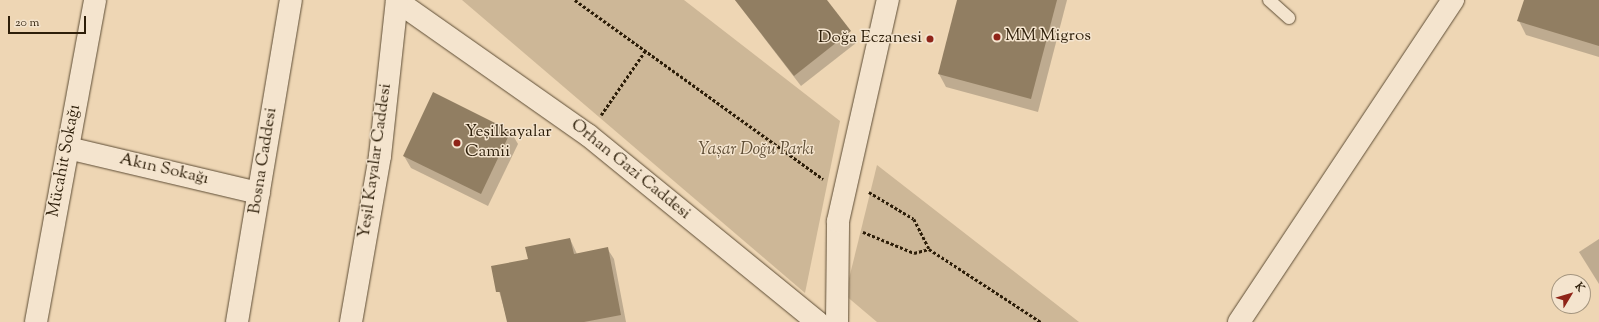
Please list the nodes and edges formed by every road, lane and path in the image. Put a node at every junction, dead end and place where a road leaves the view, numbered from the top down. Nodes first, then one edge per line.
1 (95, 0) edge
2 (291, 0) edge
3 (397, 0) edge
4 (575, 0) edge
5 (888, 0) edge
6 (1269, 0) edge
7 (1454, 0) edge
8 (1289, 18) dead end
9 (645, 51) junction
10 (588, 135) junction
11 (68, 148) junction
12 (846, 187) junction
13 (259, 193) junction
14 (838, 221) junction
15 (929, 249) junction
16 (36, 322) edge
17 (237, 322) edge
18 (351, 322) edge
19 (817, 322) edge
20 (838, 322) edge
21 (1041, 322) edge
22 (1239, 322) edge

1 - 11 street, Mücahit Sokağı
2 - 13 street, Bosna Caddesi
3 - 10 street, Orhan Gazi Caddesi
3 - 18 street, Yeşil Kayalar Caddesi
4 - 9 path
5 - 12 street
6 - 8 lane
7 - 22 street
9 - 10 path
9 - 12 path
10 - 19 street, Orhan Gazi Caddesi
11 - 13 street, Akın Sokağı
11 - 16 street, Mücahit Sokağı
12 - 14 street
12 - 15 path
13 - 17 street, Bosna Caddesi
14 - 15 path
14 - 20 street
15 - 21 path

